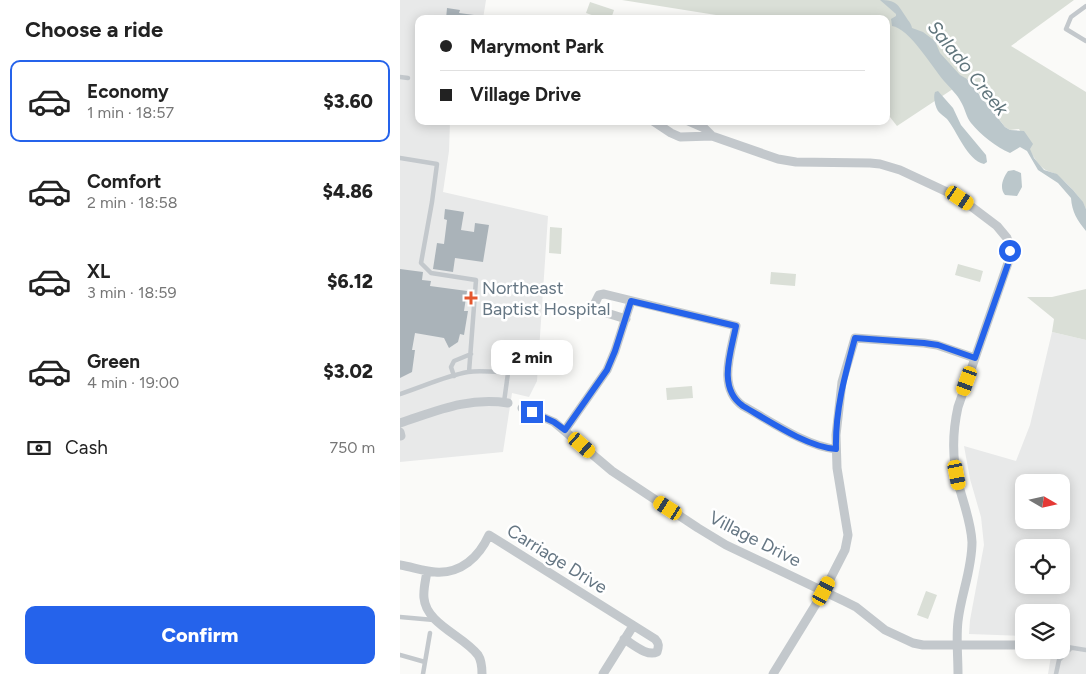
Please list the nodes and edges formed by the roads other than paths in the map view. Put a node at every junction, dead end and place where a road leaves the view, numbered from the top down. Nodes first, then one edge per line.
1 (1086, 6) edge
2 (1086, 41) edge
3 (400, 77) edge
4 (408, 78) dead end
5 (659, 125) edge
6 (697, 125) edge
7 (712, 136) junction
8 (400, 158) edge
9 (631, 301) junction
10 (626, 319) junction
11 (471, 354) junction
12 (975, 358) junction
13 (469, 372) junction
14 (454, 376) junction
15 (400, 394) edge
16 (506, 403) joint
17 (522, 408) dead end
18 (400, 423) edge
19 (565, 430) junction
20 (836, 449) junction
21 (400, 565) edge
22 (427, 571) junction
23 (824, 591) junction
24 (400, 617) edge
25 (436, 620) junction
26 (633, 626) junction
27 (430, 633) dead end
28 (624, 639) junction
29 (1015, 645) edge
30 (958, 646) junction
31 (1071, 648) joint
32 (1086, 650) edge
33 (400, 655) edge
34 (425, 662) junction
35 (423, 674) edge
36 (482, 674) edge
37 (603, 674) edge
38 (773, 674) edge
39 (958, 674) edge
40 (1056, 674) edge

1 - 2 lane
3 - 4 lane
5 - 7 street
6 - 7 street
7 - 12 street
8 - 11 lane
9 - 10 street
9 - 10 street
9 - 20 street
10 - 19 street
11 - 13 lane
11 - 14 lane
12 - 20 street
12 - 30 street
13 - 14 lane
13 - 16 lane
14 - 15 lane
16 - 18 street
17 - 19 street, Village Drive
19 - 23 street, Village Drive
20 - 23 street
21 - 22 street, Carriage Drive
22 - 25 street
22 - 26 street, Carriage Drive
23 - 30 street, Village Drive
23 - 38 street
24 - 25 lane
25 - 36 street
26 - 28 street
26 - 28 street, Carriage Drive
27 - 34 lane
28 - 37 street
29 - 30 street, Village Drive
30 - 39 street
31 - 32 lane
31 - 40 lane
33 - 34 lane
34 - 35 lane

